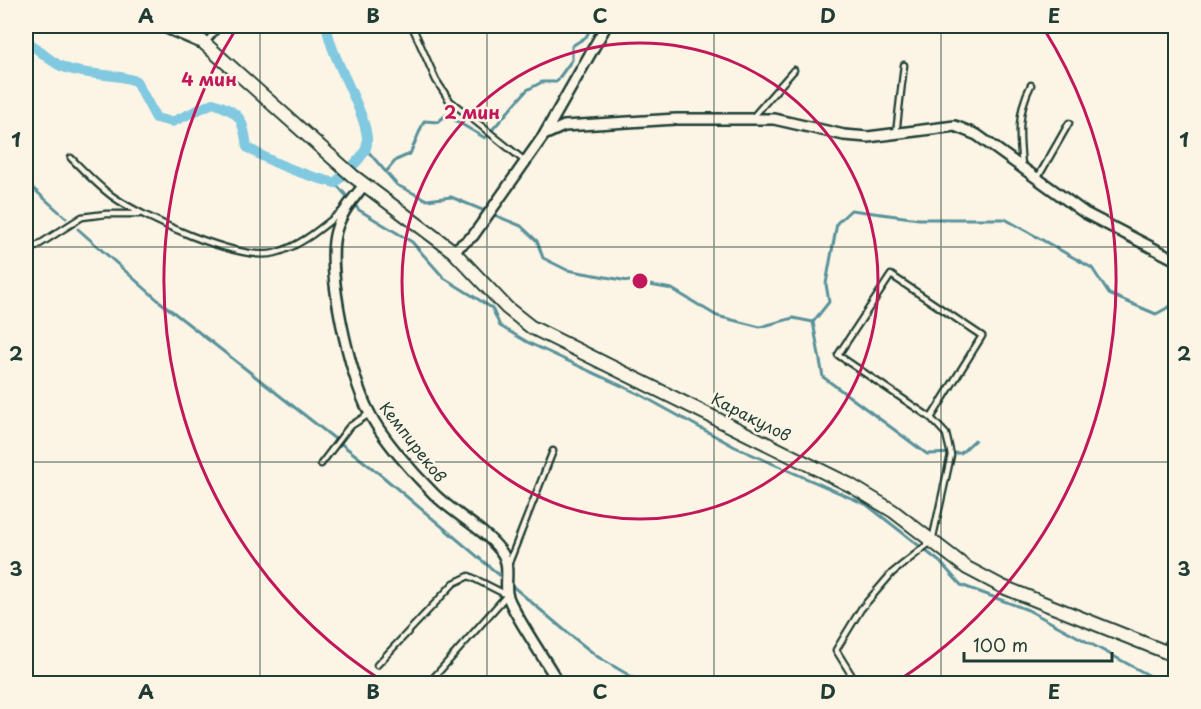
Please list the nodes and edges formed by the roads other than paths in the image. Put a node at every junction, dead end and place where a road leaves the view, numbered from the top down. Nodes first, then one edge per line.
1 (162, 26) edge
2 (185, 26) edge
3 (220, 26) edge
4 (412, 26) edge
5 (606, 26) edge
6 (204, 44) junction
7 (904, 64) dead end
8 (794, 70) dead end
9 (1031, 85) dead end
10 (751, 119) junction
11 (1069, 123) dead end
12 (896, 134) junction
13 (544, 135) junction
14 (71, 158) dead end
15 (526, 162) junction
16 (1022, 168) junction
17 (1037, 179) junction
18 (364, 185) junction
19 (345, 208) junction
20 (139, 214) junction
21 (26, 247) edge
22 (453, 251) junction
23 (1176, 260) edge
24 (369, 414) junction
25 (931, 418) junction
26 (553, 451) dead end
27 (321, 464) dead end
28 (933, 541) junction
29 (507, 569) junction
30 (507, 593) junction
31 (1176, 634) edge
32 (1171, 654) edge
33 (377, 665) dead end
34 (428, 684) edge
35 (559, 684) edge
36 (857, 684) edge

1 - 6 street
2 - 6 main road, Каракулов
3 - 6 lane
4 - 15 lane
5 - 13 street
6 - 18 main road, Каракулов
7 - 12 lane
8 - 10 lane
9 - 16 lane
10 - 12 street
10 - 13 street
11 - 17 lane
12 - 16 street
13 - 15 street
14 - 20 lane
15 - 22 street
16 - 17 street
17 - 23 street
18 - 19 street, Кемпиреков
18 - 22 main road, Каракулов
19 - 20 lane
19 - 24 street, Кемпиреков
20 - 21 lane
22 - 28 main road, Каракулов
24 - 27 lane
24 - 29 street, Кемпиреков
25 - 25 lane
25 - 28 lane
26 - 29 lane
28 - 32 main road, Каракулов
28 - 36 lane
29 - 30 street
30 - 33 lane
30 - 34 lane
30 - 35 street
31 - 32 street

